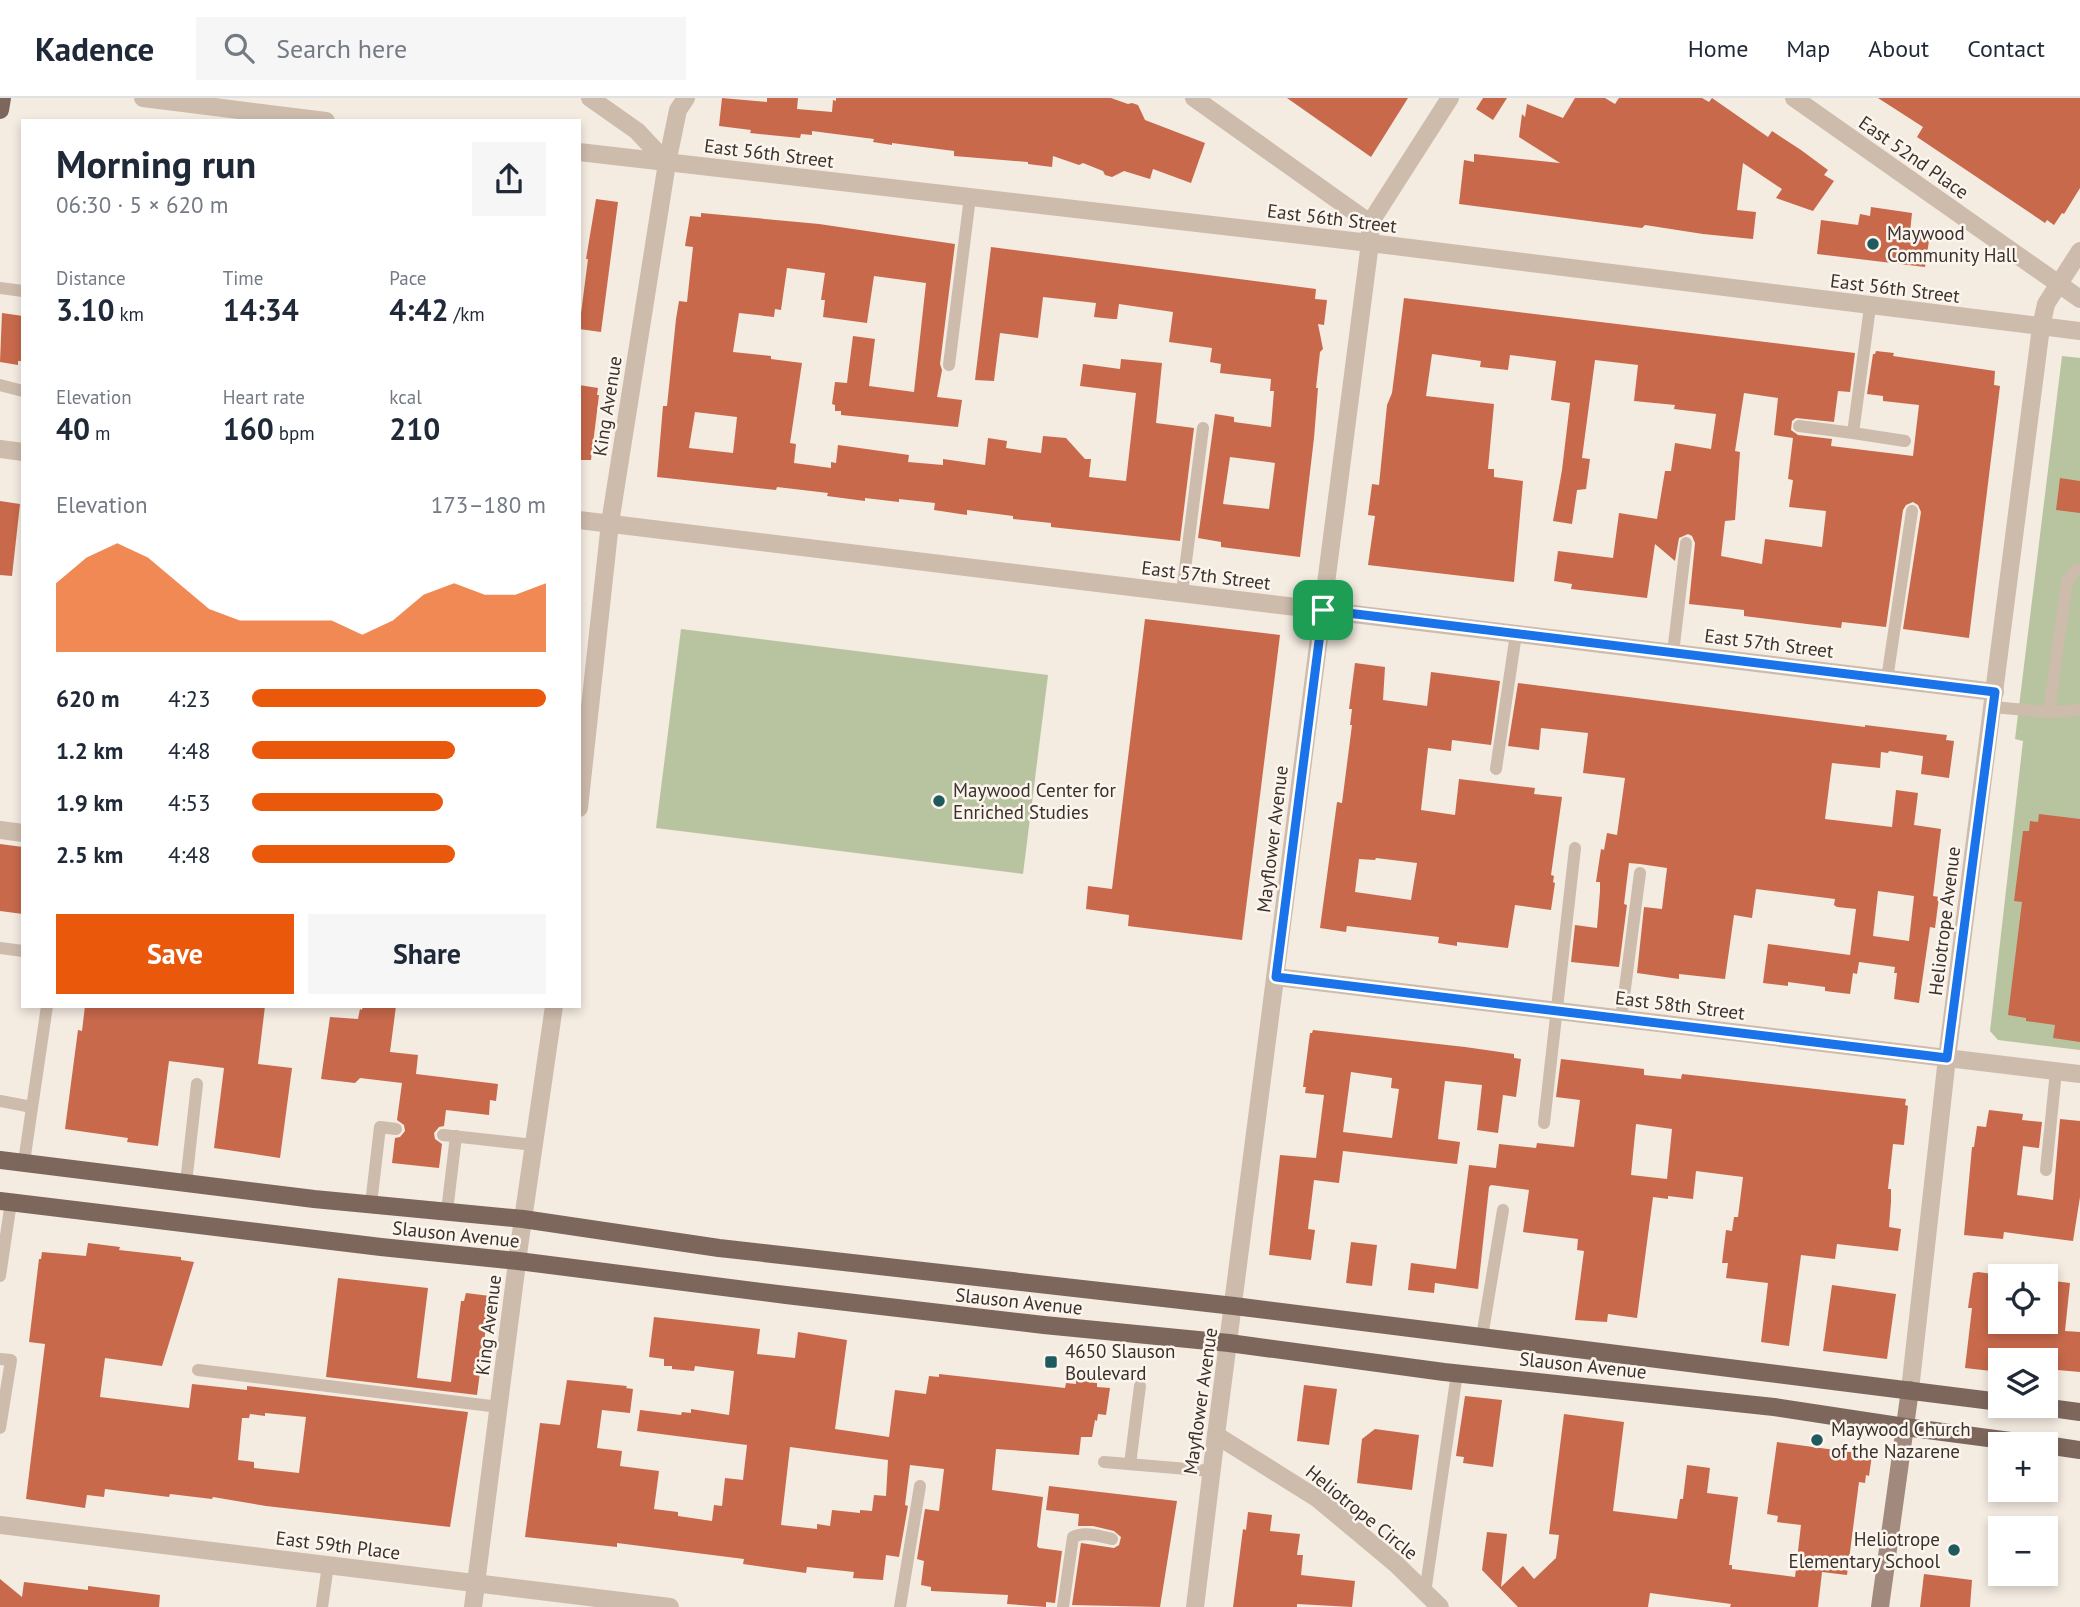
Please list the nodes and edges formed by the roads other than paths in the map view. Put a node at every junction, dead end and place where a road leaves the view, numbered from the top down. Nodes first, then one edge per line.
1 (2, 98) edge
2 (143, 98) edge
3 (590, 98) edge
4 (686, 98) edge
5 (1194, 98) edge
6 (1450, 98) edge
7 (1794, 98) edge
8 (0, 110) edge
9 (310, 119) edge
10 (581, 152) edge
11 (667, 163) junction
12 (970, 197) junction
13 (1370, 223) junction
14 (1370, 243) junction
15 (2080, 251) edge
16 (2058, 284) junction
17 (0, 288) edge
18 (21, 291) edge
19 (2080, 299) edge
20 (1870, 307) junction
21 (2041, 327) junction
22 (2080, 331) edge
23 (949, 365) dead end
24 (0, 384) edge
25 (21, 389) edge
26 (1799, 426) dead end
27 (1203, 428) dead end
28 (1853, 433) junction
29 (1905, 441) dead end
30 (0, 449) edge
31 (21, 452) edge
32 (1912, 511) dead end
33 (581, 520) edge
34 (610, 523) junction
35 (1686, 543) dead end
36 (2080, 569) edge
37 (1182, 593) junction
38 (1323, 610) junction
39 (1517, 634) junction
40 (1673, 653) junction
41 (1886, 679) junction
42 (1994, 700) junction
43 (2080, 710) edge
44 (2049, 712) junction
45 (1496, 769) dead end
46 (581, 790) edge
47 (0, 830) edge
48 (21, 833) edge
49 (1575, 848) dead end
50 (1640, 873) dead end
51 (0, 948) edge
52 (21, 951) edge
53 (1276, 977) junction
54 (47, 1008) edge
55 (554, 1008) edge
56 (1558, 1011) junction
57 (1621, 1019) junction
58 (1947, 1058) junction
59 (2056, 1071) junction
60 (2080, 1074) edge
61 (197, 1084) dead end
62 (0, 1101) edge
63 (32, 1107) junction
64 (1544, 1123) dead end
65 (396, 1129) dead end
66 (534, 1145) junction
67 (0, 1160) edge
68 (24, 1163) junction
69 (2046, 1170) dead end
70 (186, 1183) junction
71 (5, 1202) edge
72 (371, 1204) junction
73 (1503, 1210) dead end
74 (447, 1211) junction
75 (523, 1219) junction
76 (518, 1261) junction
77 (0, 1276) edge
78 (1234, 1306) junction
79 (1482, 1337) junction
80 (1229, 1343) junction
81 (0, 1359) edge
82 (198, 1370) dead end
83 (1457, 1373) junction
84 (1140, 1385) dead end
85 (1910, 1390) junction
86 (1988, 1400) edge
87 (499, 1408) junction
88 (2058, 1409) edge
89 (2080, 1412) edge
90 (1905, 1427) junction
91 (0, 1428) edge
92 (1216, 1435) junction
93 (1988, 1438) edge
94 (2058, 1447) edge
95 (2080, 1450) edge
96 (1104, 1462) dead end
97 (1130, 1464) junction
98 (1211, 1471) junction
99 (920, 1486) dead end
100 (0, 1525) edge
101 (1112, 1539) dead end
102 (328, 1565) junction
103 (476, 1583) junction
104 (1425, 1592) junction
105 (322, 1607) edge
106 (473, 1607) edge
107 (670, 1607) edge
108 (900, 1607) edge
109 (1063, 1607) edge
110 (1195, 1607) edge
111 (1440, 1607) edge
112 (1880, 1607) edge

1 - 8 main road
2 - 9 street
3 - 11 street
4 - 11 street, King Avenue
5 - 13 street
6 - 13 street
7 - 16 street, East 52nd Place
10 - 11 street, East 56th Street
11 - 12 street, East 56th Street
11 - 34 street, King Avenue
12 - 14 street, East 56th Street
12 - 23 lane
13 - 14 street, Mayflower Avenue
14 - 20 street, East 56th Street
14 - 38 street, Mayflower Avenue
15 - 16 street, Heliotrope Avenue
16 - 19 street, East 52nd Place
16 - 21 street, Heliotrope Avenue
17 - 18 lane
20 - 21 street, East 56th Street
20 - 28 lane
21 - 22 street, East 56th Street
21 - 42 street, Heliotrope Avenue
24 - 25 lane
26 - 28 lane
27 - 37 lane
28 - 29 lane
30 - 31 street
32 - 41 lane
33 - 34 street, East 57th Street
34 - 37 street, East 57th Street
34 - 46 street, King Avenue
35 - 40 lane
36 - 44 lane
37 - 38 street, East 57th Street
38 - 39 street, East 57th Street
38 - 53 street, Mayflower Avenue
39 - 40 street, East 57th Street
39 - 45 lane
40 - 41 street, East 57th Street
41 - 42 street, East 57th Street
42 - 44 lane
42 - 58 street, Heliotrope Avenue
43 - 44 lane
47 - 48 street
49 - 56 lane
50 - 57 lane
51 - 52 lane
53 - 56 street, East 58th Street
53 - 78 street, Mayflower Avenue
54 - 63 lane
55 - 66 street, King Avenue
56 - 57 street, East 58th Street
56 - 64 lane
57 - 58 street, East 58th Street
58 - 59 street, East 58th Street
58 - 85 street, Heliotrope Avenue
59 - 60 street, East 58th Street
59 - 69 lane
61 - 70 lane
62 - 63 lane
63 - 68 lane
65 - 72 lane
66 - 74 lane
66 - 75 street, King Avenue
67 - 68 main road, Slauson Avenue
68 - 70 main road, Slauson Avenue
70 - 72 main road, Slauson Avenue
71 - 76 main road, Slauson Avenue
71 - 77 lane
72 - 74 main road, Slauson Avenue
73 - 79 lane
74 - 75 main road, Slauson Avenue
75 - 76 street, King Avenue
75 - 78 main road, Slauson Avenue
76 - 80 main road, Slauson Avenue
76 - 87 street, King Avenue
78 - 79 main road, Slauson Avenue
78 - 80 street, Mayflower Avenue
79 - 85 main road, Slauson Avenue
80 - 83 main road, Slauson Avenue
80 - 92 street, Mayflower Avenue
81 - 91 lane
82 - 87 lane
83 - 90 main road, Slauson Avenue
83 - 104 lane
84 - 97 lane
85 - 86 main road, Slauson Avenue
85 - 90 street, Heliotrope Avenue
87 - 103 street, King Avenue
88 - 89 main road
90 - 93 main road, Slauson Avenue
90 - 112 street, Heliotrope Avenue
92 - 98 street, Mayflower Avenue
92 - 104 street, Heliotrope Circle
94 - 95 main road
96 - 97 lane
97 - 98 lane
98 - 110 street, Mayflower Avenue
99 - 108 lane
100 - 102 street, East 59th Place
101 - 109 lane
102 - 103 street, East 59th Place
102 - 105 lane
103 - 106 street, King Avenue
103 - 107 street, East 59th Place
104 - 111 street, Heliotrope Circle

